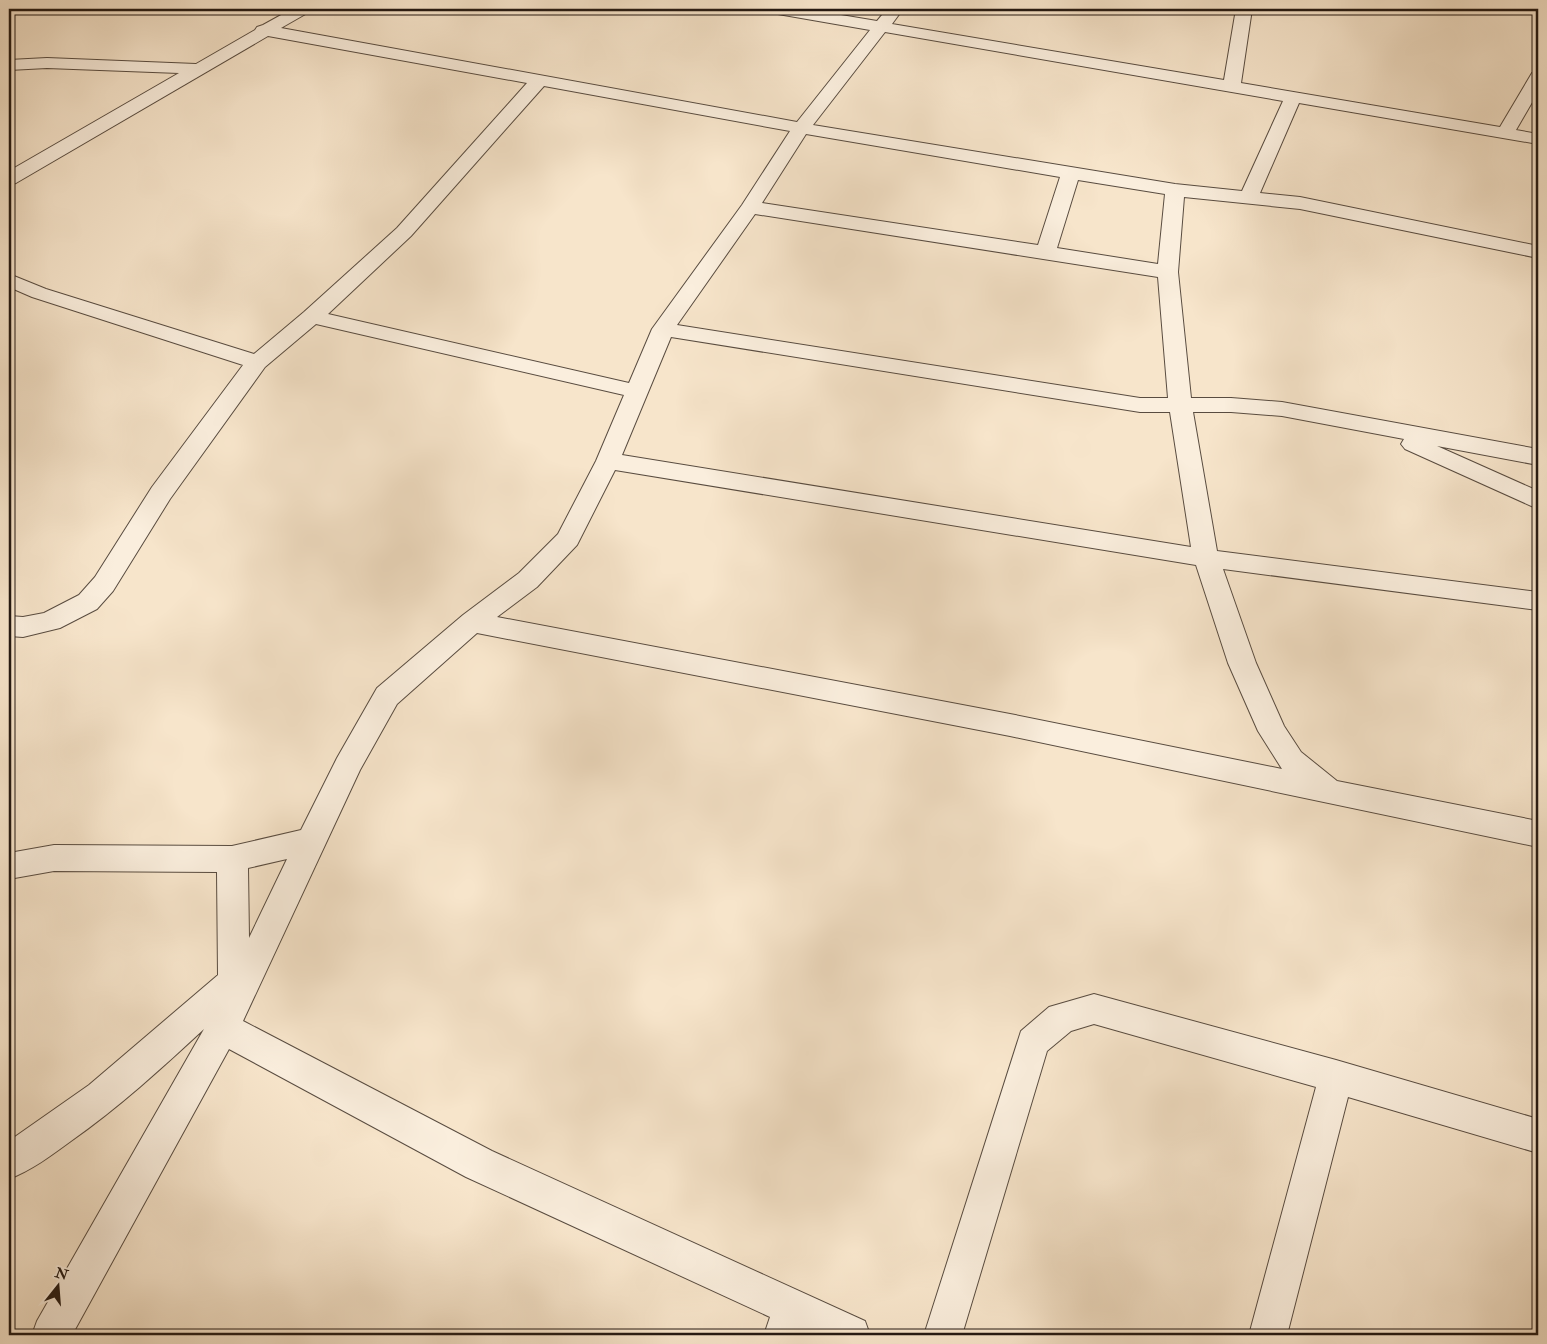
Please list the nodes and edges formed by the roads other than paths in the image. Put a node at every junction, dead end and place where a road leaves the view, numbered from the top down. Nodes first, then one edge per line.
1 (303, 9) edge
2 (778, 9) edge
3 (1244, 9) edge
4 (889, 18) edge
5 (263, 30) junction
6 (9, 65) edge
7 (196, 70) junction
8 (1538, 77) edge
9 (539, 81) junction
10 (1232, 86) junction
11 (1293, 96) junction
12 (801, 128) junction
13 (1506, 132) junction
14 (1538, 139) edge
15 (1071, 172) junction
16 (9, 179) edge
17 (1175, 190) junction
18 (1249, 197) junction
19 (750, 207) junction
20 (1046, 252) junction
21 (1538, 252) edge
22 (1168, 272) junction
23 (9, 280) edge
24 (312, 317) junction
25 (663, 329) junction
26 (257, 362) junction
27 (636, 391) junction
28 (1180, 405) junction
29 (1372, 426) junction
30 (1538, 457) edge
31 (608, 461) junction
32 (1538, 501) edge
33 (1206, 558) junction
34 (1538, 602) edge
35 (472, 622) junction
36 (9, 626) edge
37 (1333, 792) junction
38 (1538, 834) edge
39 (311, 842) junction
40 (232, 859) junction
41 (9, 866) edge
42 (244, 972) junction
43 (223, 1028) junction
44 (1336, 1076) junction
45 (1538, 1136) edge
46 (9, 1161) edge
47 (788, 1322) edge
48 (50, 1335) edge
49 (851, 1335) edge
50 (944, 1335) edge
51 (1268, 1335) edge

1 - 5 street
2 - 4 street
3 - 10 street
4 - 10 street
4 - 12 street
5 - 7 street
5 - 9 street
6 - 7 street
7 - 16 street
8 - 13 street
9 - 12 street
9 - 24 street
10 - 11 street
11 - 13 street
11 - 18 street
12 - 15 street
12 - 19 street
13 - 14 street
15 - 17 street
15 - 20 street
17 - 18 street
17 - 22 street
18 - 21 street
19 - 20 street
19 - 25 street
20 - 22 street
22 - 28 street
23 - 26 street
24 - 26 street
24 - 27 street
25 - 27 street
25 - 28 street
26 - 36 street
27 - 31 street
28 - 29 street
28 - 33 street
29 - 30 street
29 - 32 street
31 - 33 street
31 - 35 street
33 - 34 street
33 - 37 street
35 - 37 street
35 - 39 street
37 - 38 street
39 - 40 street
39 - 42 street
40 - 41 street
40 - 42 street
42 - 43 street
42 - 46 street
43 - 47 street
43 - 48 street
44 - 45 street
44 - 50 street
44 - 51 street
47 - 49 street

